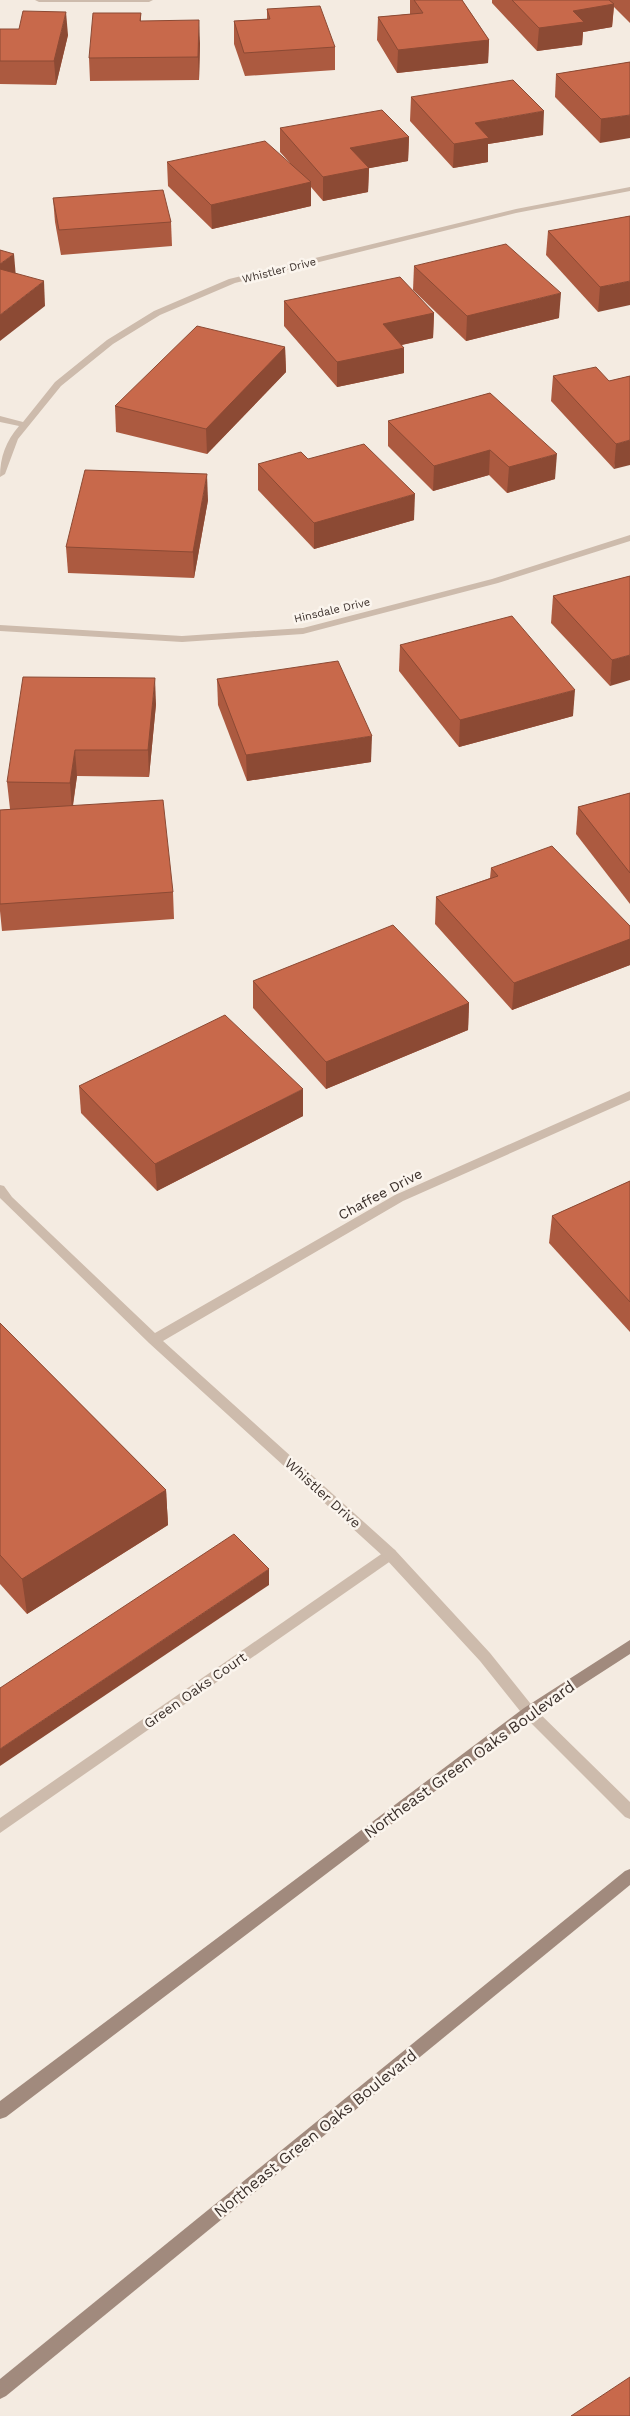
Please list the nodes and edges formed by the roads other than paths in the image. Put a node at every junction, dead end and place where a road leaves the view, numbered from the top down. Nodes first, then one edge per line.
1 (39, 0) edge
2 (149, 0) edge
3 (630, 189) edge
4 (0, 419) edge
5 (25, 425) junction
6 (0, 474) edge
7 (630, 538) edge
8 (0, 628) edge
9 (630, 1095) edge
10 (0, 1189) edge
11 (154, 1340) junction
12 (390, 1554) junction
13 (630, 1646) edge
14 (529, 1712) junction
15 (630, 1812) edge
16 (0, 1826) edge
17 (630, 1876) edge
18 (0, 2111) edge
19 (0, 2390) edge

1 - 2 street
3 - 5 street, Whistler Drive
4 - 5 street
5 - 6 street, Whistler Drive
7 - 8 street, Hinsdale Drive
9 - 11 street, Chaffee Drive
10 - 11 street, Whistler Drive
11 - 12 street, Whistler Drive
12 - 14 street, Whistler Drive
12 - 16 street, Green Oaks Court
13 - 14 main road, Northeast Green Oaks Boulevard
14 - 15 street, Whistler Drive
14 - 18 main road, Northeast Green Oaks Boulevard
17 - 19 main road, Northeast Green Oaks Boulevard

